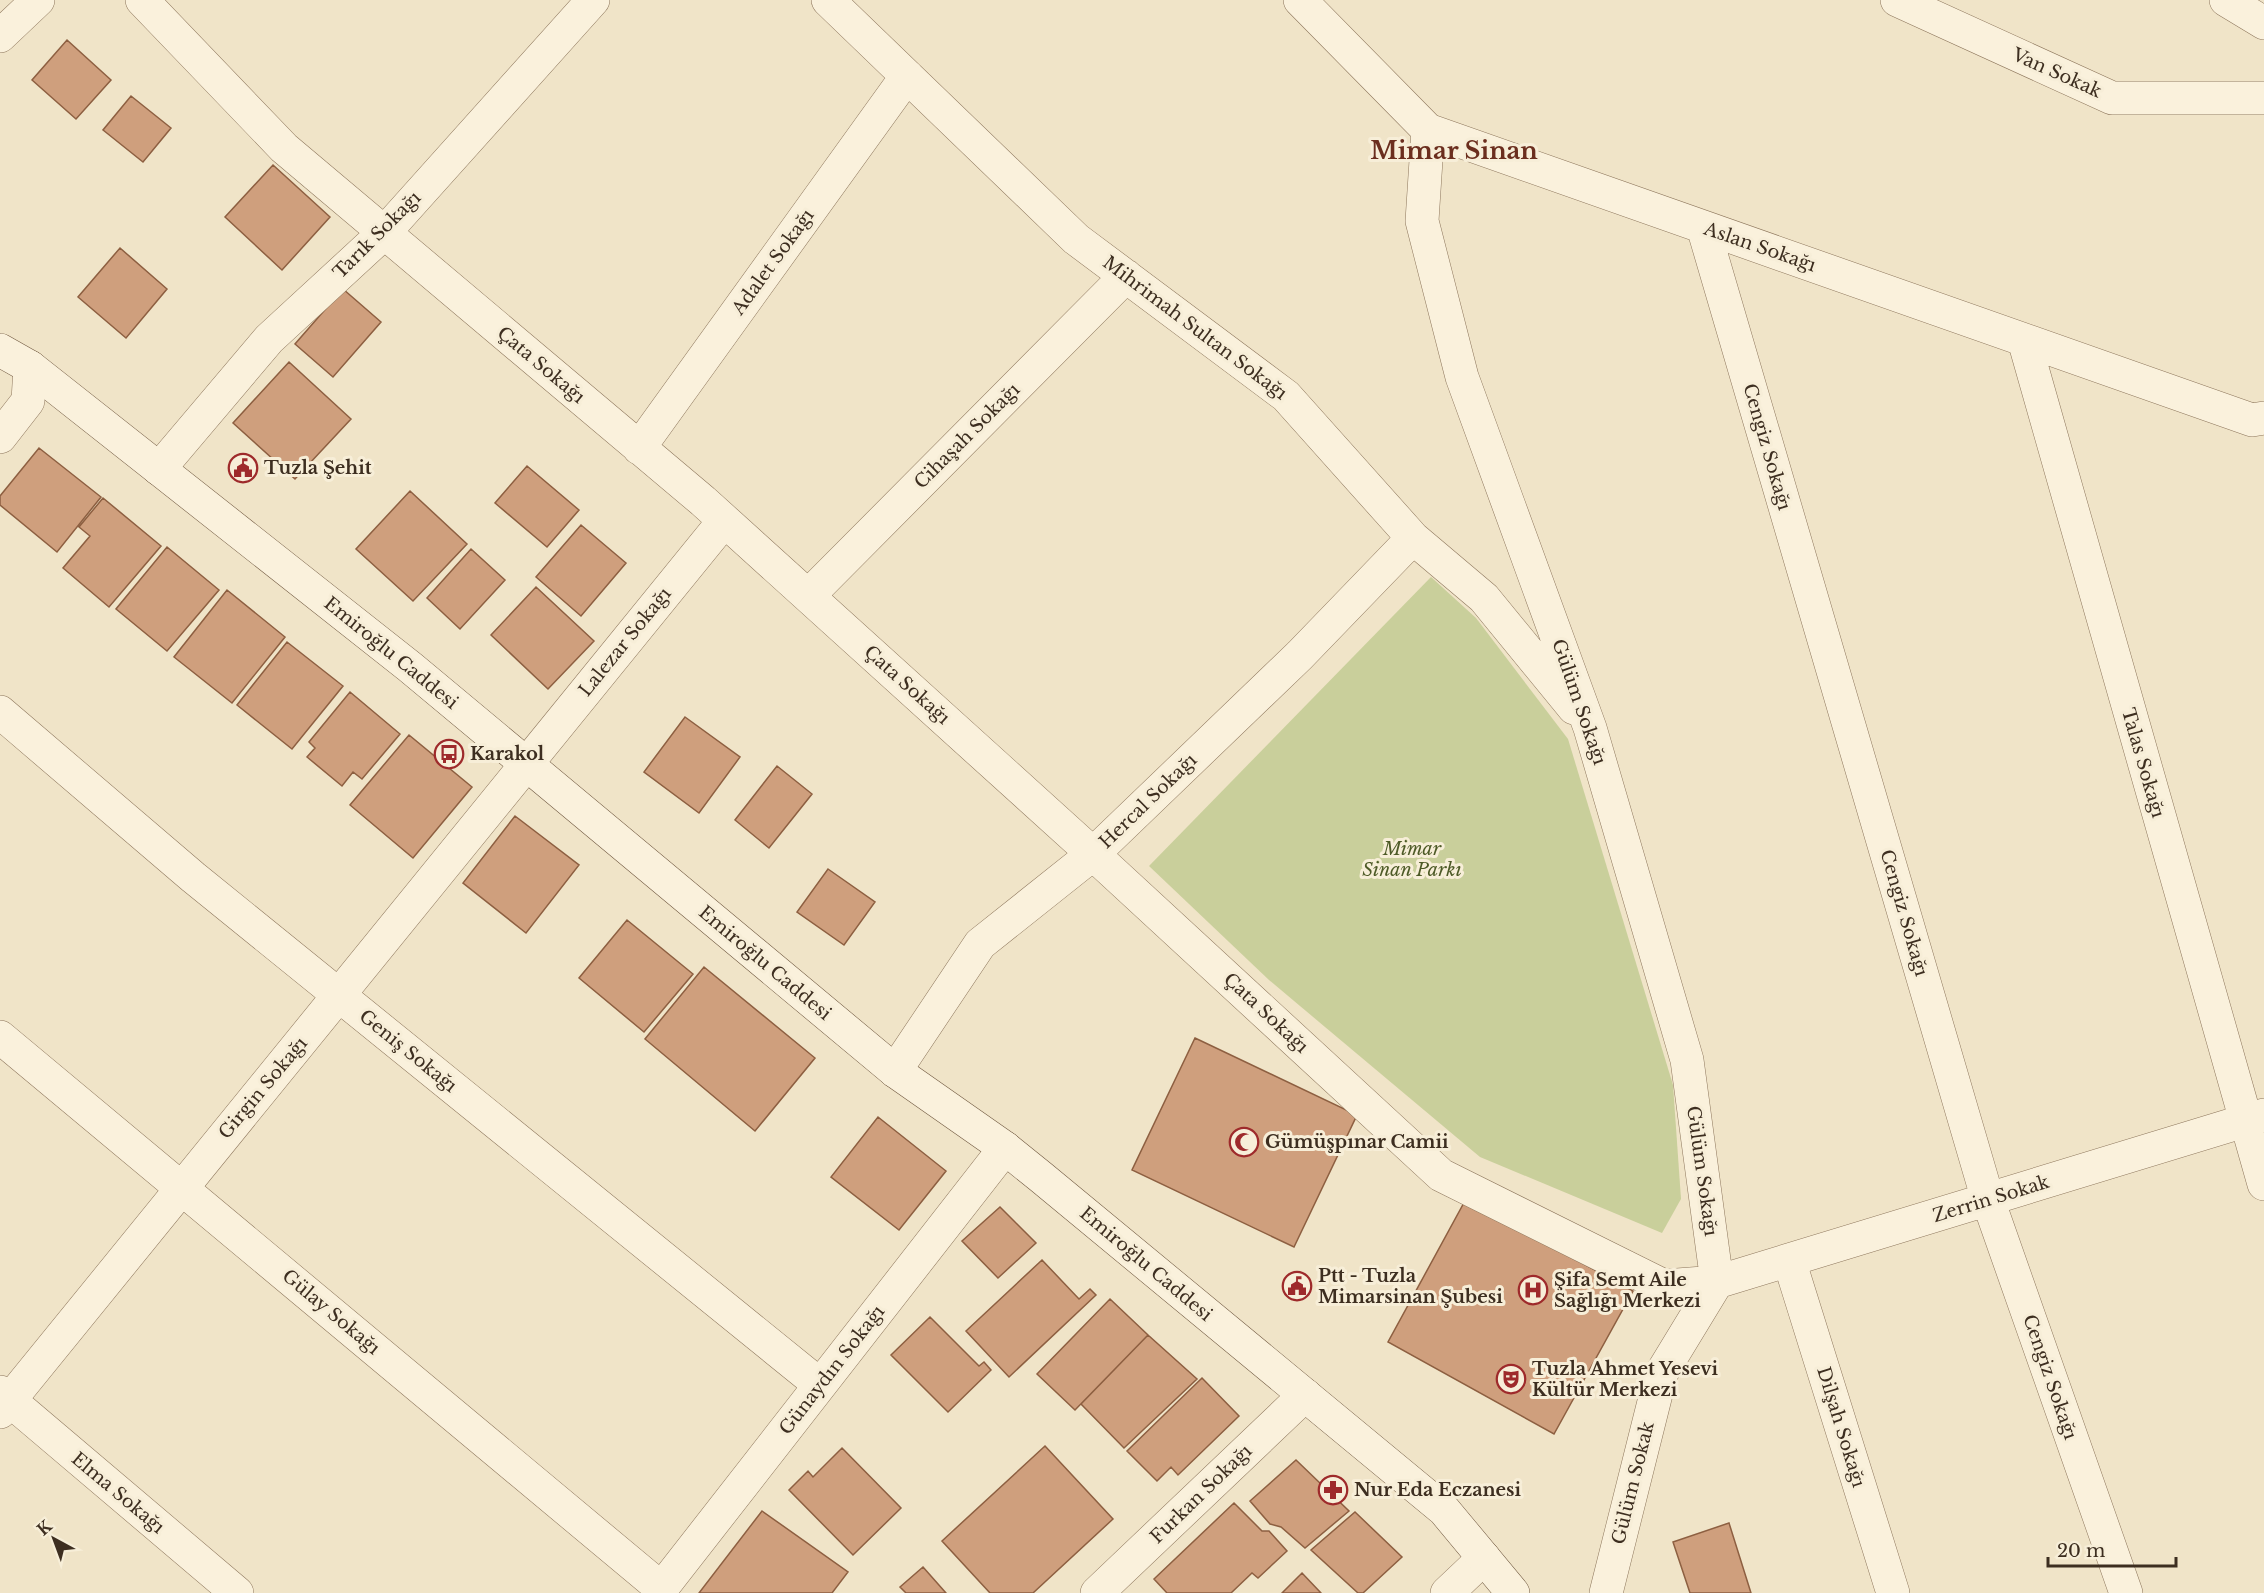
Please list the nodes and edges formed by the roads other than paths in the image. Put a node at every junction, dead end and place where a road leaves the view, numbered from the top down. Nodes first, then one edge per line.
1 (38, 0) edge
2 (593, 0) edge
3 (828, 0) edge
4 (1300, 0) edge
5 (1897, 0) edge
6 (2226, 0) edge
7 (153, 4) edge
8 (2264, 23) edge
9 (0, 36) edge
10 (907, 75) junction
11 (2264, 98) edge
12 (1428, 130) junction
13 (1703, 227) junction
14 (384, 232) junction
15 (1126, 276) junction
16 (2024, 340) junction
17 (0, 350) edge
18 (30, 367) junction
19 (2264, 418) edge
20 (0, 437) edge
21 (639, 448) junction
22 (159, 469) junction
23 (724, 521) junction
24 (1413, 538) junction
25 (808, 596) junction
26 (0, 712) edge
27 (1590, 728) junction
28 (525, 763) junction
29 (1093, 854) junction
30 (340, 996) junction
31 (0, 1037) edge
32 (895, 1071) junction
33 (2254, 1118) edge
34 (1005, 1148) junction
35 (2264, 1184) edge
36 (181, 1187) junction
37 (1988, 1200) junction
38 (1789, 1260) junction
39 (1717, 1282) junction
40 (820, 1385) junction
41 (1305, 1395) junction
42 (3, 1401) edge
43 (1484, 1558) junction
44 (660, 1591) edge
45 (237, 1593) edge
46 (1097, 1593) edge
47 (1447, 1593) edge
48 (1514, 1593) edge
49 (1606, 1593) edge
50 (1893, 1593) edge
51 (2126, 1593) edge

1 - 9 street
2 - 14 street, Tarık Sokağı
3 - 10 street, Mihrimah Sultan Sokağı
4 - 12 street, Aslan Sokağı
5 - 11 street, Van Sokak
6 - 8 street
7 - 14 street, Çata Sokağı
10 - 15 street, Mihrimah Sultan Sokağı
10 - 21 street, Adalet Sokağı
12 - 13 street, Aslan Sokağı
12 - 27 street, Gülüm Sokağı
13 - 16 street, Aslan Sokağı
13 - 37 street, Cengiz Sokağı
14 - 21 street, Çata Sokağı
14 - 22 street, Tarık Sokağı
15 - 24 street, Mihrimah Sultan Sokağı
15 - 25 street, Cihaşah Sokağı
16 - 19 street, Aslan Sokağı
16 - 33 street, Talas Sokağı
17 - 18 street, Emiroğlu Caddesi
18 - 20 street
18 - 22 street, Emiroğlu Caddesi
21 - 23 street, Çata Sokağı
22 - 28 street, Emiroğlu Caddesi
23 - 25 street, Çata Sokağı
23 - 28 street, Lalezar Sokağı
24 - 27 street, Mihrimah Sultan Sokağı
24 - 29 street, Hercal Sokağı
25 - 29 street, Çata Sokağı
26 - 30 street, Geniş Sokağı
27 - 39 street, Gülüm Sokağı
28 - 30 street, Girgin Sokağı
28 - 32 street, Emiroğlu Caddesi
29 - 32 street, Hercal Sokağı
29 - 39 street, Çata Sokağı
30 - 36 street, Girgin Sokağı
30 - 40 street, Geniş Sokağı
31 - 36 street, Gülay Sokağı
32 - 34 street, Emiroğlu Caddesi
33 - 35 street, Talas Sokağı
33 - 37 street, Zerrin Sokak
34 - 40 street, Günaydın Sokağı
34 - 41 street, Emiroğlu Caddesi
36 - 42 street, Girgin Sokağı
36 - 44 street, Gülay Sokağı
37 - 38 street, Zerrin Sokak
37 - 51 street, Cengiz Sokağı
38 - 39 street, Zerrin Sokak
38 - 50 street, Dilşah Sokağı
39 - 49 street, Gülüm Sokak
40 - 44 street, Günaydın Sokağı
41 - 43 street, Emiroğlu Caddesi
41 - 46 street, Furkan Sokağı
42 - 45 street, Elma Sokağı
43 - 47 street
43 - 48 street, Emiroğlu Caddesi

